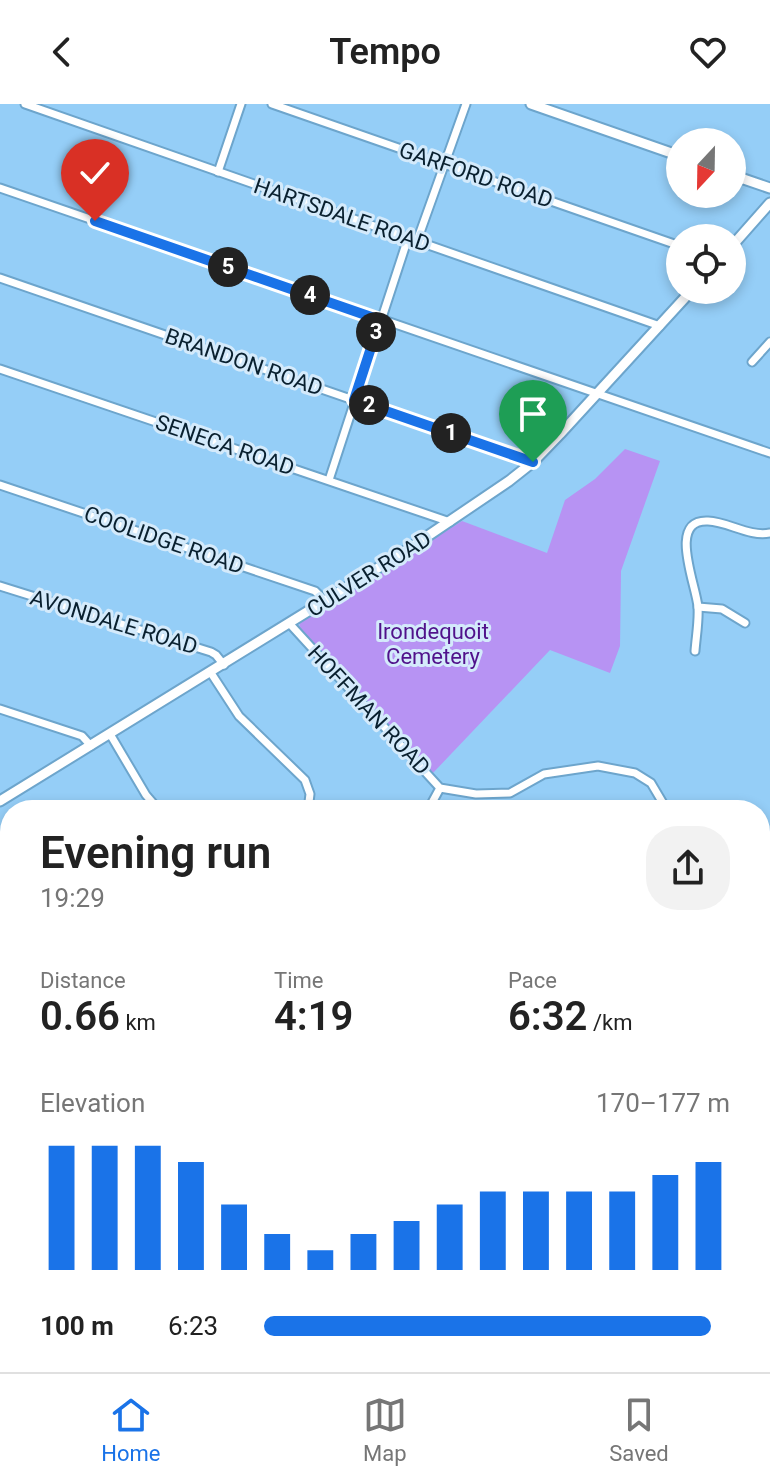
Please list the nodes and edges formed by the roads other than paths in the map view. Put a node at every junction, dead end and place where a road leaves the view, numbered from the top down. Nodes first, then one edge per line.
1 (25, 104) edge
2 (241, 104) edge
3 (272, 104) edge
4 (466, 104) edge
5 (531, 104) edge
6 (666, 151) edge
7 (445, 164) junction
8 (218, 172) junction
9 (746, 180) edge
10 (0, 188) edge
11 (770, 188) edge
12 (770, 203) edge
13 (746, 230) edge
14 (408, 238) junction
15 (417, 241) junction
16 (666, 241) edge
17 (0, 278) edge
18 (680, 304) edge
19 (380, 320) junction
20 (660, 326) junction
21 (770, 342) edge
22 (752, 362) dead end
23 (0, 369) edge
24 (599, 393) junction
25 (354, 400) junction
26 (770, 453) edge
27 (533, 462) junction
28 (329, 480) junction
29 (0, 485) edge
30 (450, 522) junction
31 (770, 533) edge
32 (0, 586) edge
33 (325, 601) junction
34 (698, 607) junction
35 (289, 623) junction
36 (745, 623) dead end
37 (695, 651) dead end
38 (224, 665) junction
39 (211, 673) junction
40 (0, 709) edge
41 (110, 734) junction
42 (91, 746) junction
43 (440, 788) junction
44 (2, 800) edge
45 (150, 800) edge
46 (309, 800) edge
47 (433, 800) edge
48 (661, 800) edge

1 - 8 street, HARTSDALE ROAD
2 - 8 street
3 - 7 street, GARFORD ROAD
4 - 7 street
5 - 6 main road
7 - 15 street
7 - 16 street, GARFORD ROAD
8 - 14 street, HARTSDALE ROAD
9 - 11 main road
10 - 19 street
12 - 13 main road
14 - 15 street, HARTSDALE ROAD
14 - 19 street
15 - 20 street, HARTSDALE ROAD
17 - 25 street, BRANDON ROAD
18 - 20 main road, CULVER ROAD
19 - 24 street
19 - 25 street
20 - 24 main road, CULVER ROAD
21 - 22 street
23 - 28 street, SENECA ROAD
24 - 26 street
24 - 27 main road, CULVER ROAD
25 - 27 street, BRANDON ROAD
25 - 28 street
27 - 30 main road, CULVER ROAD
28 - 30 street, SENECA ROAD
29 - 33 street, COOLIDGE ROAD
30 - 33 main road, CULVER ROAD
31 - 34 street
32 - 38 street, AVONDALE ROAD
33 - 35 main road, CULVER ROAD
34 - 36 street
34 - 37 street
35 - 38 main road, CULVER ROAD
35 - 43 street, HOFFMAN ROAD
38 - 39 main road, CULVER ROAD
39 - 41 main road, CULVER ROAD
39 - 46 street
40 - 42 street
41 - 42 main road, CULVER ROAD
41 - 45 street
42 - 44 main road, CULVER ROAD
43 - 47 street
43 - 48 street, HOFFMAN ROAD

